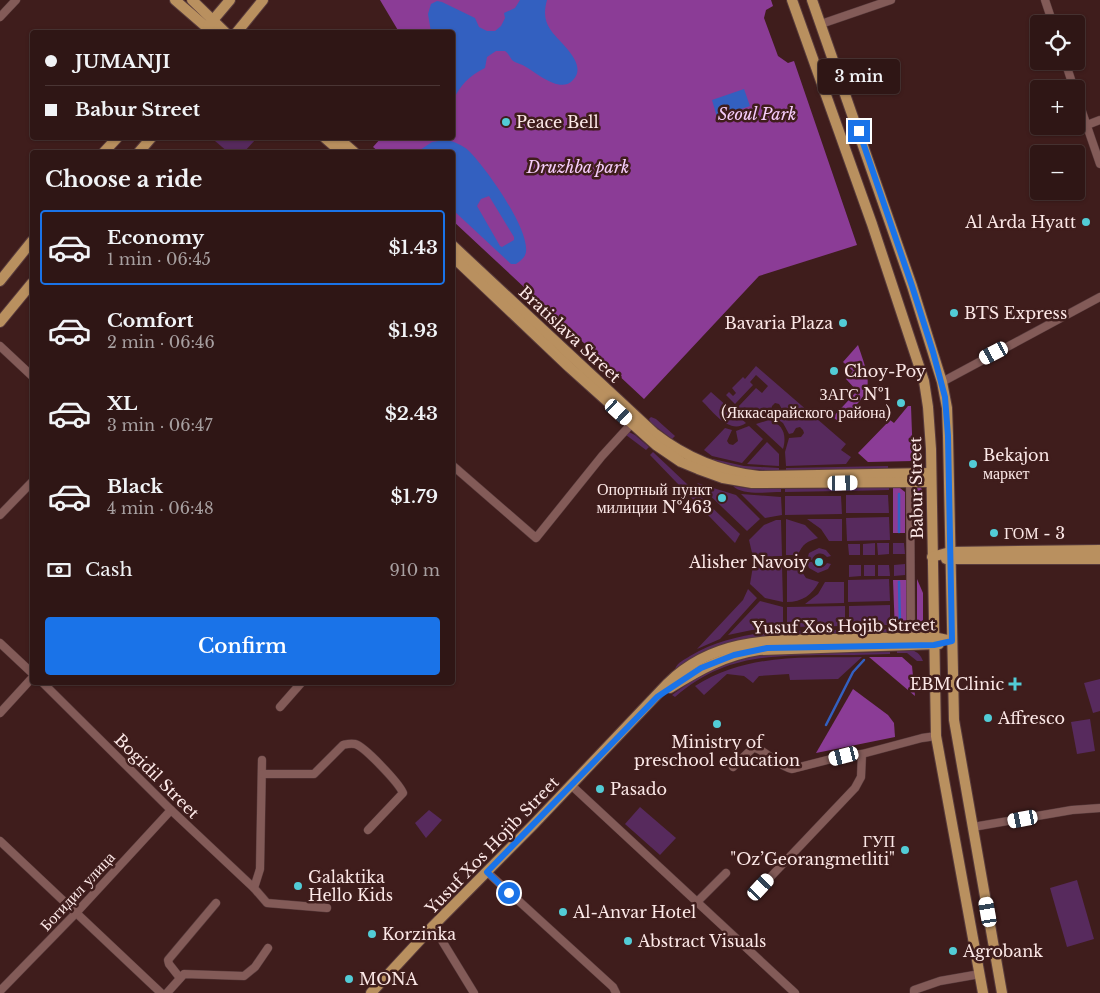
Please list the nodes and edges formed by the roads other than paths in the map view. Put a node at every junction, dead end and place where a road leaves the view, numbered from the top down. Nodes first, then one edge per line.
1 (16, 0) edge
2 (175, 0) edge
3 (192, 0) edge
4 (230, 0) edge
5 (263, 0) edge
6 (792, 0) edge
7 (812, 0) edge
8 (891, 0) edge
9 (1045, 0) edge
10 (1050, 15) edge
11 (0, 17) edge
12 (821, 24) junction
13 (208, 28) edge
14 (239, 30) edge
15 (1085, 119) edge
16 (1100, 120) edge
17 (1087, 125) junction
18 (115, 140) edge
19 (149, 140) edge
20 (327, 140) edge
21 (340, 140) edge
22 (106, 150) edge
23 (141, 150) edge
24 (339, 150) edge
25 (352, 150) edge
26 (868, 159) junction
27 (851, 164) junction
28 (1100, 164) edge
29 (30, 244) edge
30 (455, 248) edge
31 (455, 259) edge
32 (0, 281) edge
33 (30, 285) edge
34 (912, 286) junction
35 (894, 292) junction
36 (1100, 297) edge
37 (0, 322) edge
38 (0, 346) edge
39 (30, 374) edge
40 (942, 382) junction
41 (635, 420) junction
42 (455, 468) edge
43 (931, 477) junction
44 (910, 478) junction
45 (30, 487) edge
46 (0, 515) edge
47 (1100, 550) edge
48 (951, 556) junction
49 (932, 557) junction
50 (1100, 559) edge
51 (911, 641) junction
52 (933, 641) junction
53 (952, 641) junction
54 (0, 642) edge
55 (30, 672) edge
56 (30, 680) edge
57 (45, 685) edge
58 (299, 685) edge
59 (280, 707) dead end
60 (0, 713) edge
61 (936, 736) junction
62 (862, 754) junction
63 (262, 760) dead end
64 (734, 767) dead end
65 (262, 774) junction
66 (571, 785) junction
67 (1100, 808) edge
68 (171, 810) junction
69 (973, 827) junction
70 (368, 830) dead end
71 (0, 841) edge
72 (487, 872) junction
73 (726, 873) dead end
74 (761, 887) dead end
75 (254, 888) junction
76 (986, 897) junction
77 (967, 900) junction
78 (697, 902) junction
79 (216, 903) dead end
80 (327, 908) dead end
81 (76, 913) junction
82 (433, 926) junction
83 (268, 948) dead end
84 (980, 974) junction
85 (180, 978) junction
86 (788, 986) junction
87 (0, 989) edge
88 (4, 993) edge
89 (161, 993) edge
90 (167, 993) edge
91 (371, 993) edge
92 (474, 993) edge
93 (616, 993) edge
94 (781, 993) edge
95 (795, 993) edge
96 (914, 993) edge
97 (983, 993) edge
98 (1002, 993) edge

1 - 11 street
2 - 13 main road
3 - 13 main road
4 - 13 main road
5 - 14 main road
6 - 27 main road, Babur Street
7 - 12 main road, Babur Street
8 - 12 street
9 - 10 street
12 - 26 main road, Babur Street
15 - 17 street
16 - 17 street
17 - 28 street
18 - 22 main road
19 - 23 main road
20 - 24 main road
21 - 25 main road
26 - 27 main road
26 - 34 main road, Babur Street
27 - 35 main road, Babur Street
29 - 32 main road
30 - 41 main road, Bratislava Street
31 - 41 main road, Bratislava Street
33 - 37 main road
34 - 35 main road
34 - 40 main road, Babur Street
35 - 43 main road, Babur Street
36 - 40 street
38 - 39 street
40 - 48 main road, Babur Street
41 - 42 street
41 - 44 main road, Bratislava Street
43 - 44 main road, Bratislava Street
43 - 49 main road, Babur Street
44 - 51 street
45 - 46 street
47 - 48 main road
48 - 49 main road
48 - 50 main road
48 - 53 main road, Babur Street
49 - 52 main road, Babur Street
51 - 52 main road, Yusuf Xos Hojib Street
51 - 66 main road, Yusuf Xos Hojib Street
52 - 53 main road, Yusuf Xos Hojib Street
52 - 61 main road, Babur Street
53 - 69 main road, Babur Street
54 - 55 street
56 - 60 street
57 - 68 street, Bogidil Street
58 - 59 street
61 - 62 street
61 - 77 main road, Babur Street
62 - 64 street
62 - 74 street
63 - 65 street
65 - 70 street
65 - 75 street
66 - 72 main road, Yusuf Xos Hojib Street
66 - 78 street
67 - 69 street
68 - 75 street, Bogidil Street
68 - 81 street, Богидил улица
69 - 76 main road, Babur Street
71 - 81 street
72 - 82 main road, Yusuf Xos Hojib Street
72 - 93 street
73 - 78 street
75 - 80 street, Bogidil Street
76 - 77 main road
76 - 98 main road, Babur Street
77 - 84 main road, Babur Street
78 - 86 street
79 - 85 street
81 - 87 street, Богидил улица
81 - 89 street
82 - 91 main road, Yusuf Xos Hojib Street
82 - 92 street
83 - 85 street
84 - 96 street
84 - 97 main road, Babur Street
85 - 90 street
86 - 94 street
86 - 95 street
87 - 88 street

